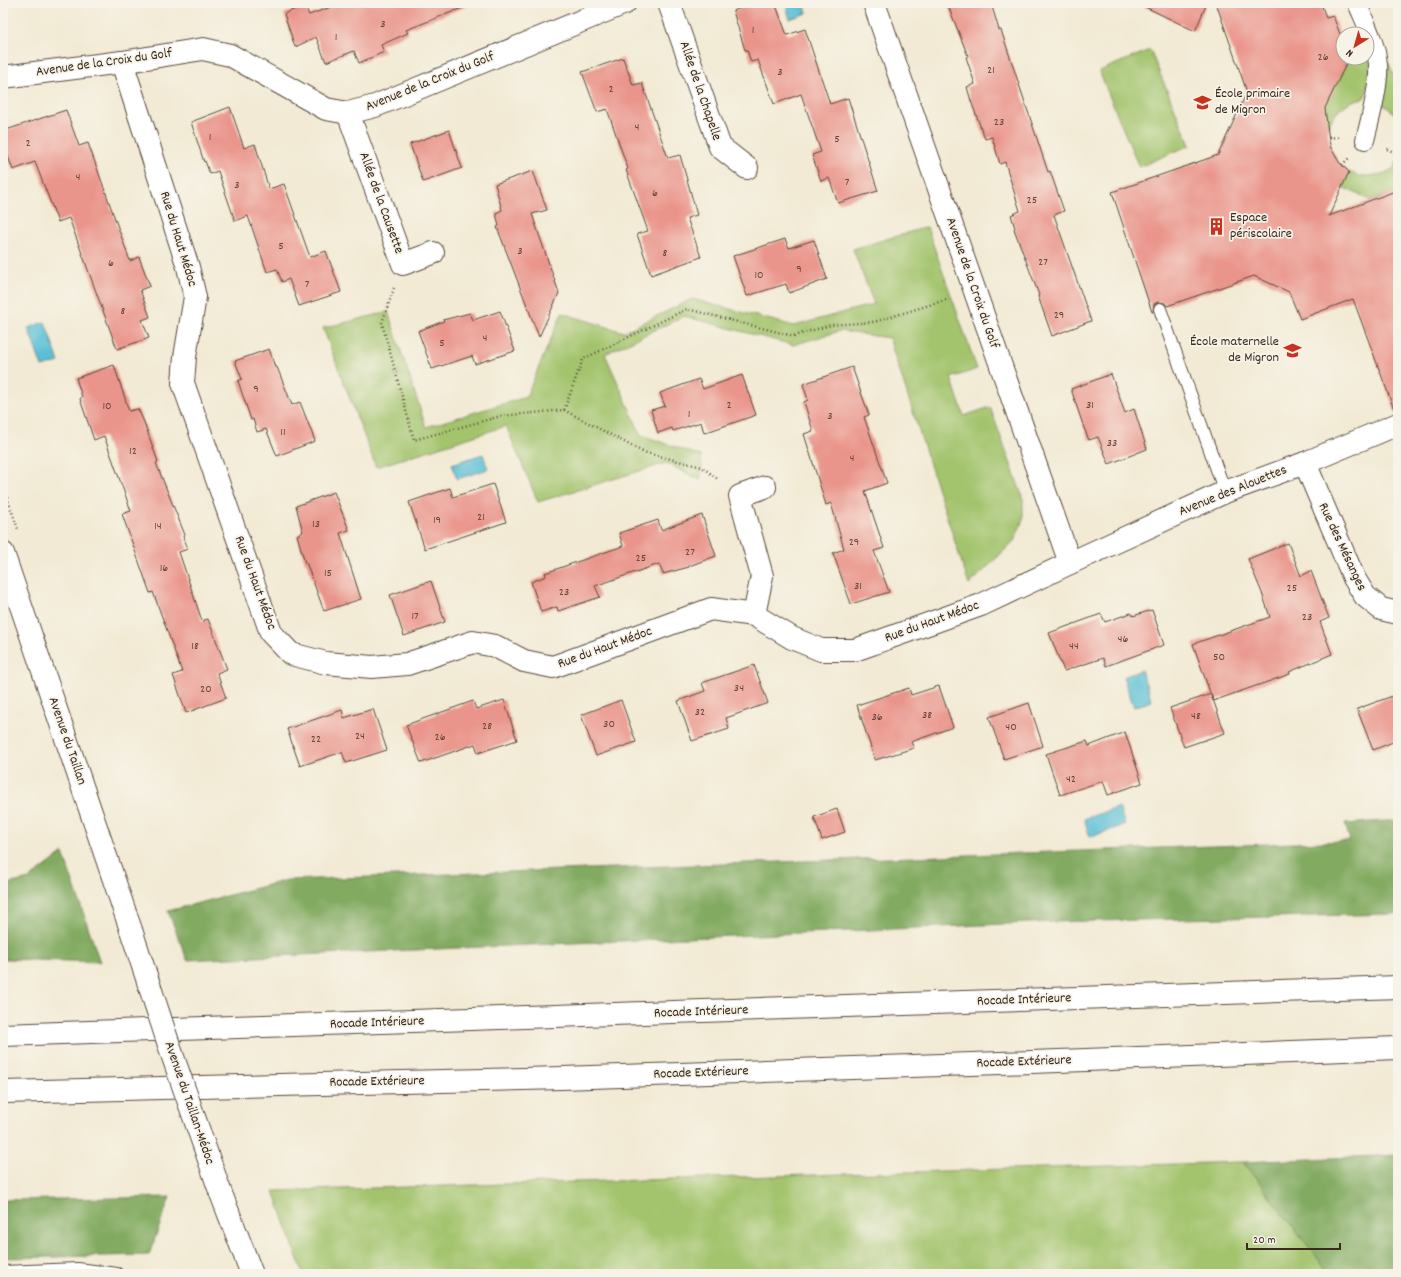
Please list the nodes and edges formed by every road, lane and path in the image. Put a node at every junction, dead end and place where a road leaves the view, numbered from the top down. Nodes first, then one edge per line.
1 (625, 3) edge
2 (669, 3) edge
3 (874, 3) edge
4 (1357, 3) edge
5 (122, 62) junction
6 (3, 77) edge
7 (348, 113) junction
8 (1366, 140) dead end
9 (747, 168) dead end
10 (433, 252) dead end
11 (403, 264) junction
12 (975, 292) junction
13 (1160, 309) dead end
14 (564, 410) junction
15 (1398, 424) edge
16 (1304, 463) junction
17 (765, 487) dead end
18 (1225, 492) junction
19 (740, 496) junction
20 (3, 553) edge
21 (1070, 563) junction
22 (1398, 613) edge
23 (754, 615) junction
24 (131, 930) joint
25 (1398, 987) edge
26 (3, 1035) edge
27 (1398, 1048) edge
28 (3, 1092) edge
29 (3, 1272) edge
30 (116, 1274) edge
31 (252, 1274) edge

1 - 7 main road, Avenue de la Croix du Golf
2 - 9 main road, Allée de la Chapelle
3 - 12 main road, Avenue de la Croix du Golf
4 - 8 street
5 - 6 main road, Avenue de la Croix du Golf
5 - 7 main road, Avenue de la Croix du Golf
5 - 23 main road, Rue du Haut Médoc
7 - 11 main road, Allée de la Causette
10 - 11 main road, Allée de la Causette
11 - 14 path
12 - 14 path
12 - 21 main road, Avenue de la Croix du Golf
13 - 18 lane
14 - 19 path
15 - 16 main road, Avenue des Alouettes
16 - 18 main road, Avenue des Alouettes
16 - 22 main road, Rue des Mésanges
17 - 19 main road
18 - 21 main road, Avenue des Alouettes
19 - 23 main road
20 - 24 main road, Avenue du Taillan
21 - 23 main road, Rue du Haut Médoc
24 - 31 main road, Avenue du Taillan-Médoc, bridge
25 - 26 main road, Rocade Intérieure
27 - 28 main road, Rocade Extérieure
29 - 30 lane

